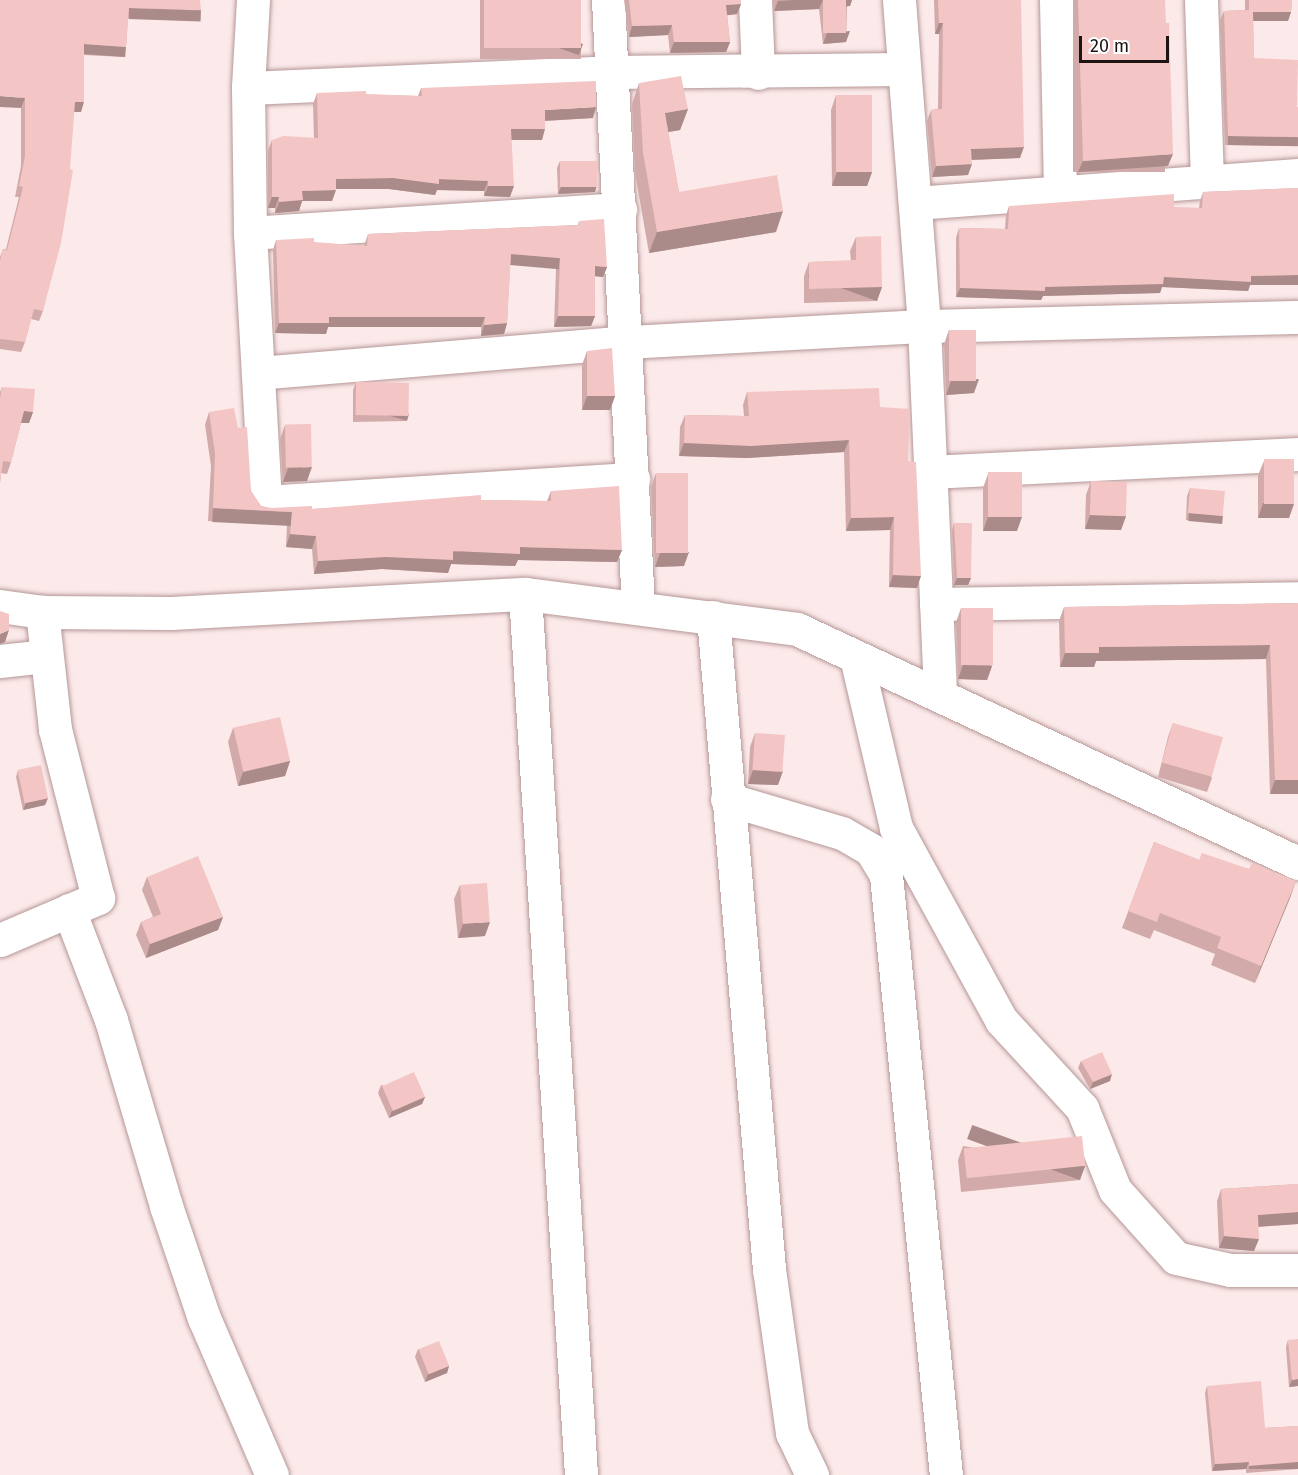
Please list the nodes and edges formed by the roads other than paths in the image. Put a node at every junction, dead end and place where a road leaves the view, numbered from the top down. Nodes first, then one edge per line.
1 (253, 0) edge
2 (608, 0) edge
3 (755, 0) edge
4 (899, 0) edge
5 (1056, 0) edge
6 (1201, 0) edge
7 (904, 69) junction
8 (611, 72) junction
9 (758, 73) junction
10 (248, 88) junction
11 (1298, 175) edge
12 (1207, 182) junction
13 (1060, 193) junction
14 (915, 203) junction
15 (620, 209) junction
16 (250, 233) junction
17 (1298, 317) edge
18 (924, 326) junction
19 (628, 342) junction
20 (258, 373) junction
21 (1298, 454) edge
22 (930, 472) junction
23 (633, 479) junction
24 (525, 594) junction
25 (1298, 598) edge
26 (936, 604) junction
27 (0, 606) edge
28 (638, 606) junction
29 (42, 612) junction
30 (713, 617) junction
31 (45, 656) junction
32 (856, 657) junction
33 (0, 661) edge
34 (940, 696) junction
35 (727, 799) junction
36 (1298, 864) edge
37 (69, 910) junction
38 (0, 940) edge
39 (1298, 1270) edge
40 (272, 1475) edge
41 (581, 1475) edge
42 (812, 1475) edge
43 (946, 1475) edge

1 - 10 street
2 - 8 street
3 - 9 street
4 - 7 street
5 - 13 street
6 - 12 street
7 - 9 street
7 - 14 street
8 - 9 street
8 - 10 street
8 - 15 street
10 - 16 street
11 - 12 street
12 - 13 street
13 - 14 street
14 - 18 street
15 - 16 street
15 - 19 street
16 - 20 street
17 - 18 street
18 - 19 street
18 - 22 street
19 - 20 street
19 - 23 street
20 - 23 street
21 - 22 street
22 - 26 street
23 - 28 street
24 - 28 street
24 - 29 street
24 - 41 street
25 - 26 street
26 - 34 street
27 - 29 street
28 - 30 street
29 - 31 street
30 - 32 street
30 - 35 street
31 - 33 street
31 - 37 street
32 - 34 street
32 - 39 street
34 - 36 street
35 - 42 street
35 - 43 street
37 - 38 street
37 - 40 street

